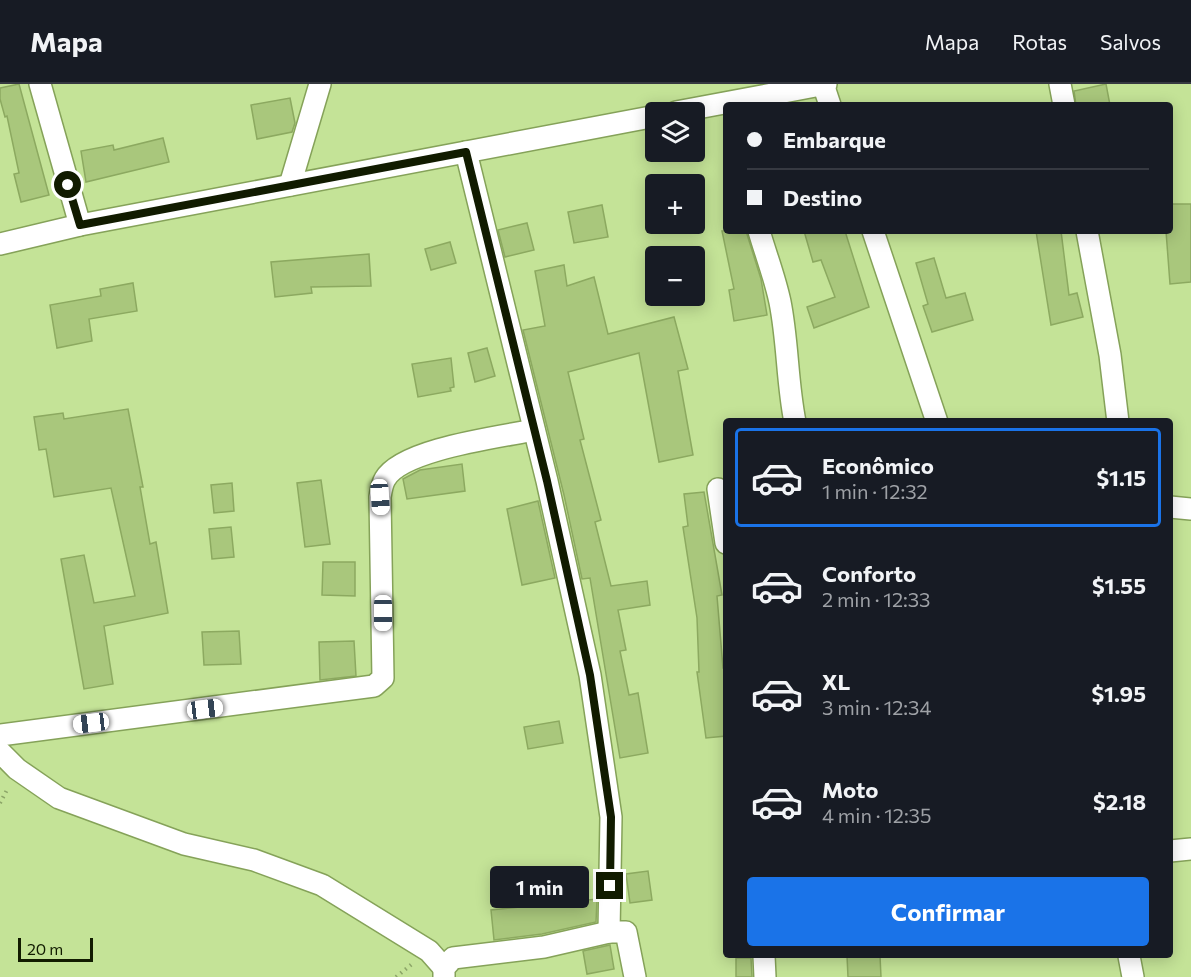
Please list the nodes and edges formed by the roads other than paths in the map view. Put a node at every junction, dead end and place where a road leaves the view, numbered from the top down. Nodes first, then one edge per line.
1 (40, 84) edge
2 (320, 84) edge
3 (824, 84) edge
4 (1060, 84) edge
5 (755, 102) edge
6 (829, 102) edge
7 (1063, 102) edge
8 (723, 110) edge
9 (705, 111) edge
10 (645, 118) edge
11 (466, 152) junction
12 (290, 185) junction
13 (80, 225) junction
14 (760, 234) edge
15 (874, 234) edge
16 (1089, 234) edge
17 (0, 244) edge
18 (794, 418) edge
19 (937, 418) edge
20 (1118, 418) edge
21 (534, 430) junction
22 (718, 489) dead end
23 (1173, 507) edge
24 (1191, 508) edge
25 (723, 523) edge
26 (0, 735) edge
27 (0, 752) edge
28 (1191, 849) edge
29 (1173, 851) edge
30 (609, 932) junction
31 (764, 958) edge
32 (1129, 958) edge
33 (444, 973) edge
34 (635, 977) edge
35 (765, 977) edge
36 (1133, 977) edge

1 - 13 street
2 - 12 street
3 - 5 street
3 - 6 street
4 - 7 street
8 - 9 street
10 - 11 street
11 - 12 street
11 - 21 street
12 - 13 street
13 - 17 street
14 - 18 street
15 - 19 street
16 - 20 street
21 - 26 street
21 - 30 street
22 - 25 street
23 - 24 street
27 - 33 street
28 - 29 street
30 - 33 street
30 - 34 street
31 - 35 street
32 - 36 street

